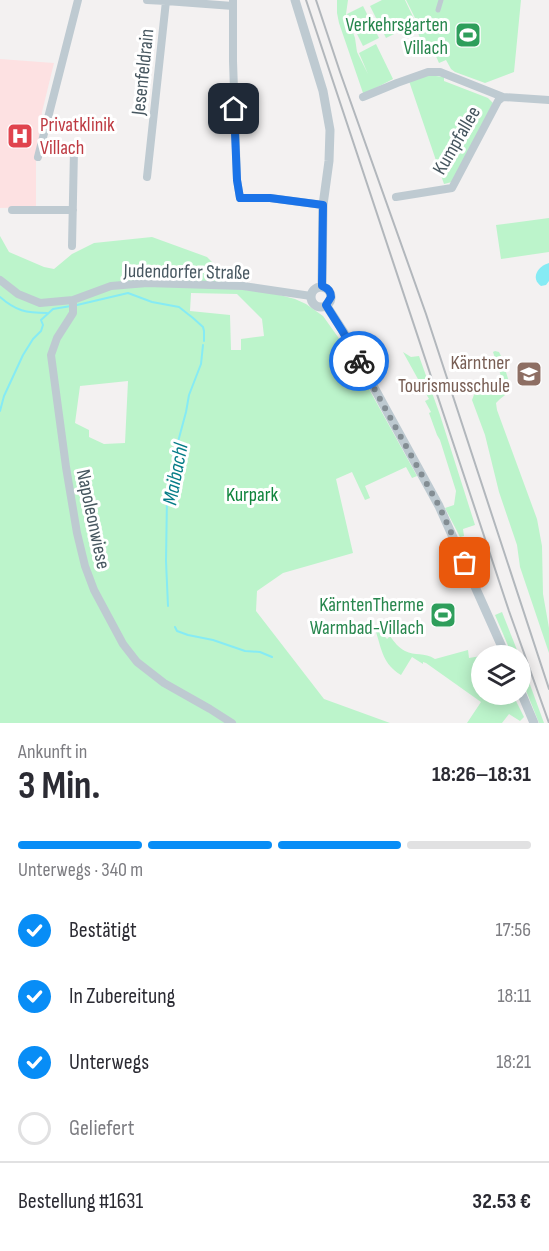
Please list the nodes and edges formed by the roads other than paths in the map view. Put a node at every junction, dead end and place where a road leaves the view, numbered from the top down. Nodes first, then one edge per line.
1 (78, 0) edge
2 (147, 0) edge
3 (295, 0) edge
4 (441, 0) edge
5 (166, 1) edge
6 (233, 3) edge
7 (438, 10) dead end
8 (363, 97) dead end
9 (503, 97) junction
10 (549, 100) edge
11 (41, 145) junction
12 (38, 157) dead end
13 (147, 177) dead end
14 (396, 196) dead end
15 (323, 205) junction
16 (12, 210) dead end
17 (73, 210) junction
18 (72, 246) dead end
19 (0, 280) edge
20 (322, 286) junction
21 (311, 296) junction
22 (73, 304) junction
23 (326, 305) junction
24 (501, 645) edge
25 (526, 705) edge
26 (232, 723) edge
27 (534, 723) edge

1 - 11 street
2 - 5 street
3 - 15 street
4 - 7 street
5 - 6 street
5 - 13 street, Jesenfeldrain
6 - 15 street
8 - 9 street, Kumpfallee
9 - 10 street, Kumpfallee
9 - 14 street, Kumpfallee
11 - 12 street
11 - 17 street
15 - 20 street
16 - 17 street
17 - 18 street
19 - 22 street, Judendorfer Straße
20 - 21 street
20 - 23 street
21 - 22 street, Judendorfer Straße
21 - 23 street
22 - 26 street, Napoleonwiese
23 - 24 street
25 - 27 street

